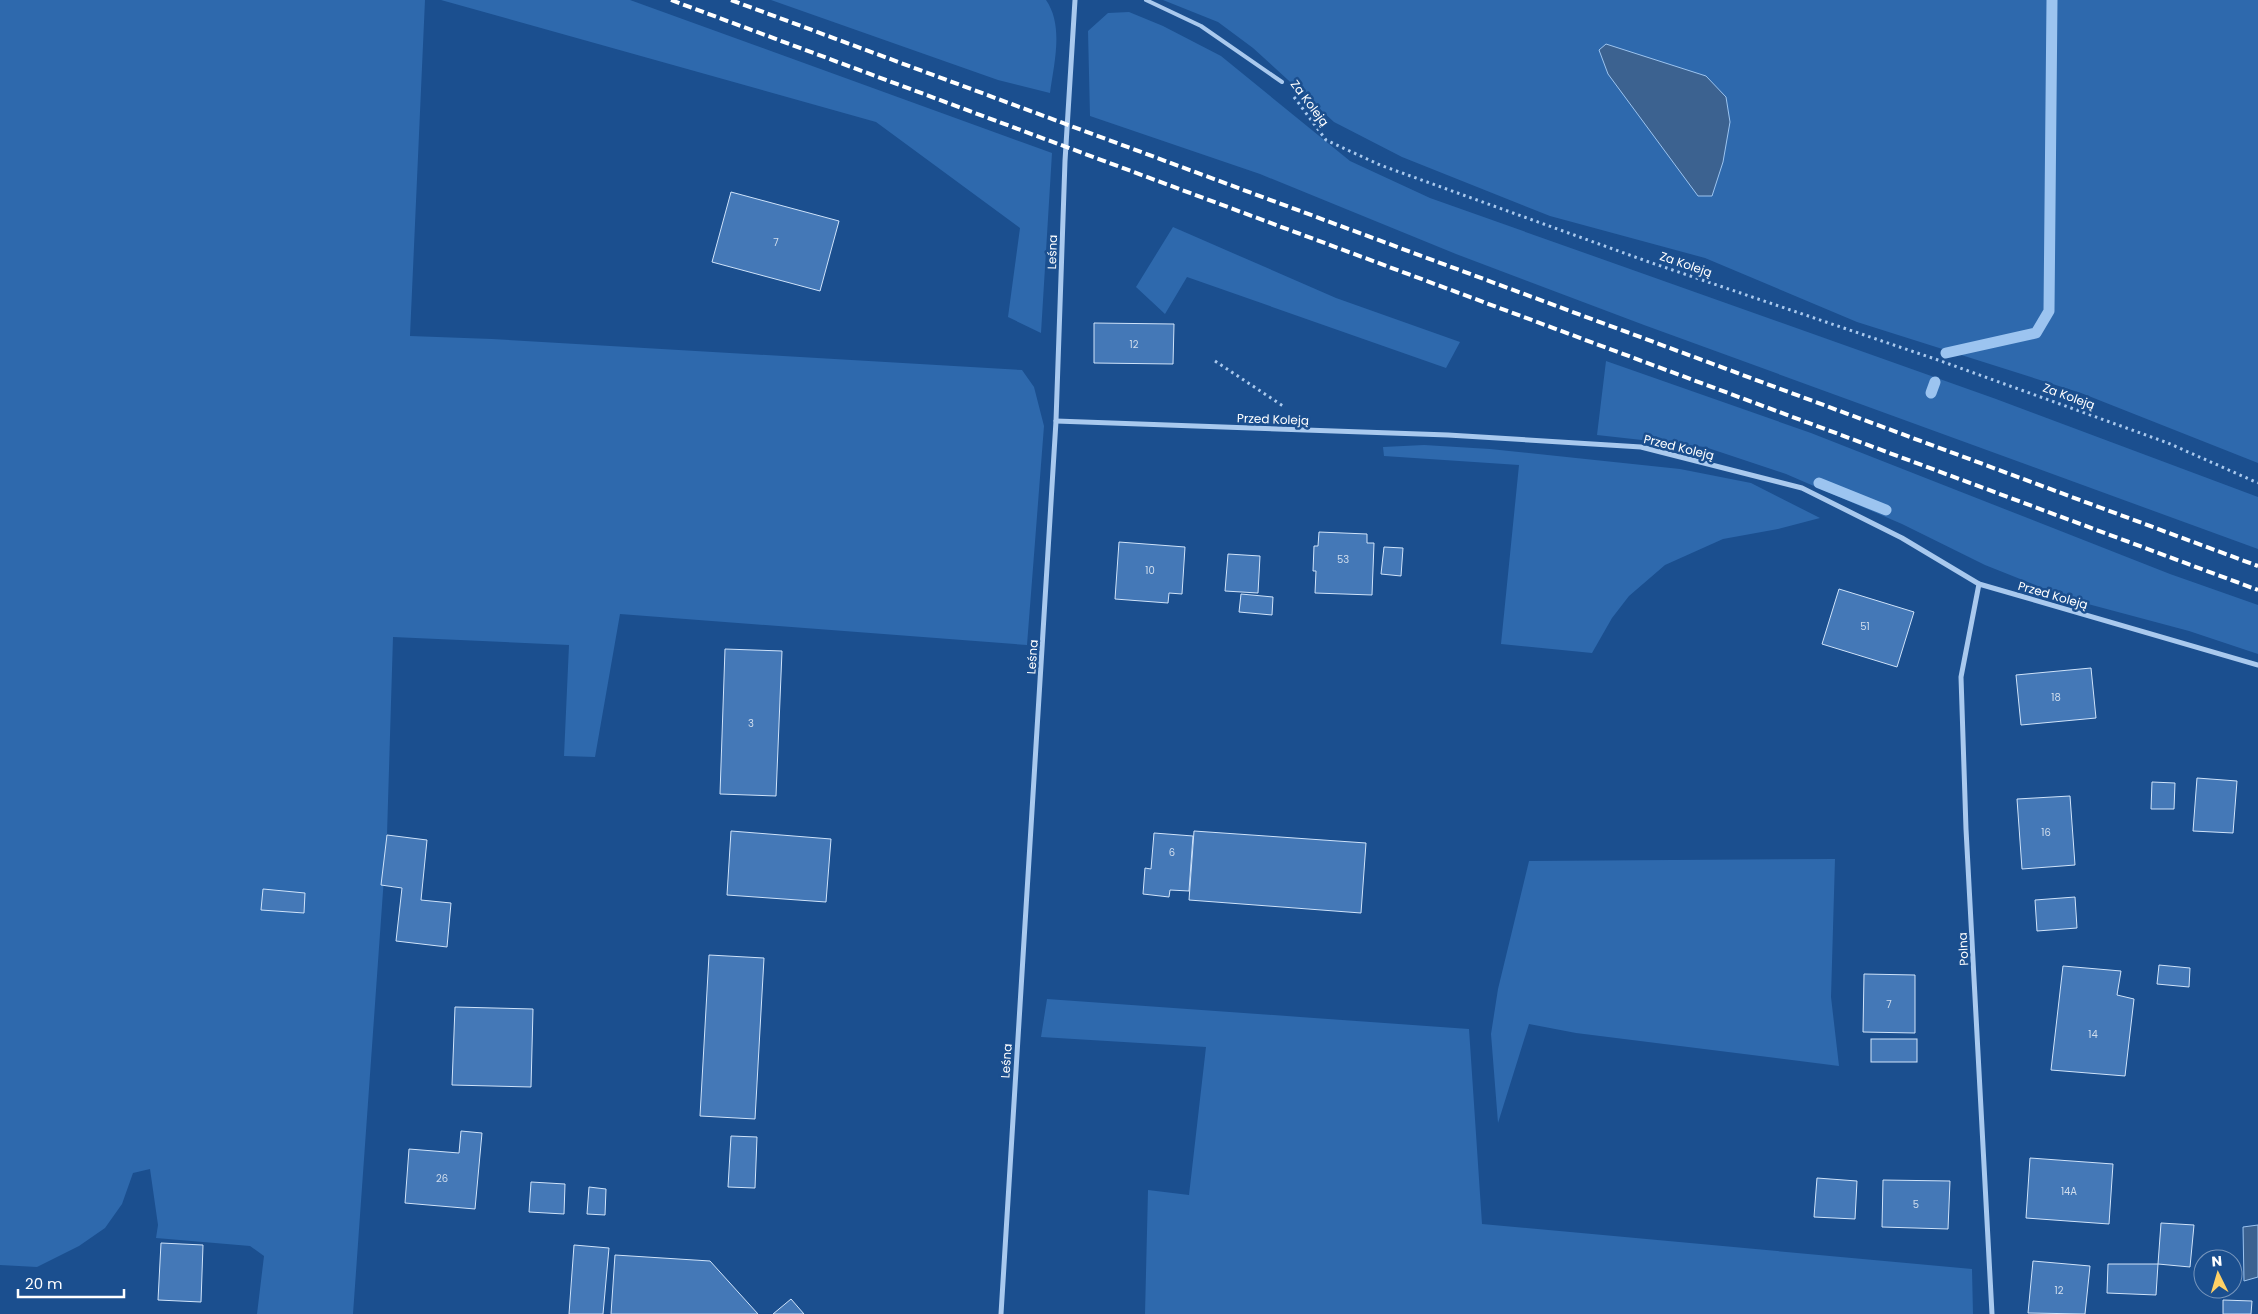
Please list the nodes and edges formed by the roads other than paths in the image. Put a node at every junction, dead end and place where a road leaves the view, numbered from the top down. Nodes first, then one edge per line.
1 (1075, 0) edge
2 (1146, 0) edge
3 (1282, 82) road end
4 (1056, 421) junction
5 (1979, 584) junction
6 (2258, 665) edge
7 (1001, 1314) edge
8 (1992, 1314) edge

1 - 4 street, Leśna
2 - 3 lane, Za Koleją
4 - 5 street, Przed Koleją
4 - 7 street, Leśna
5 - 6 street, Przed Koleją
5 - 8 street, Polna

